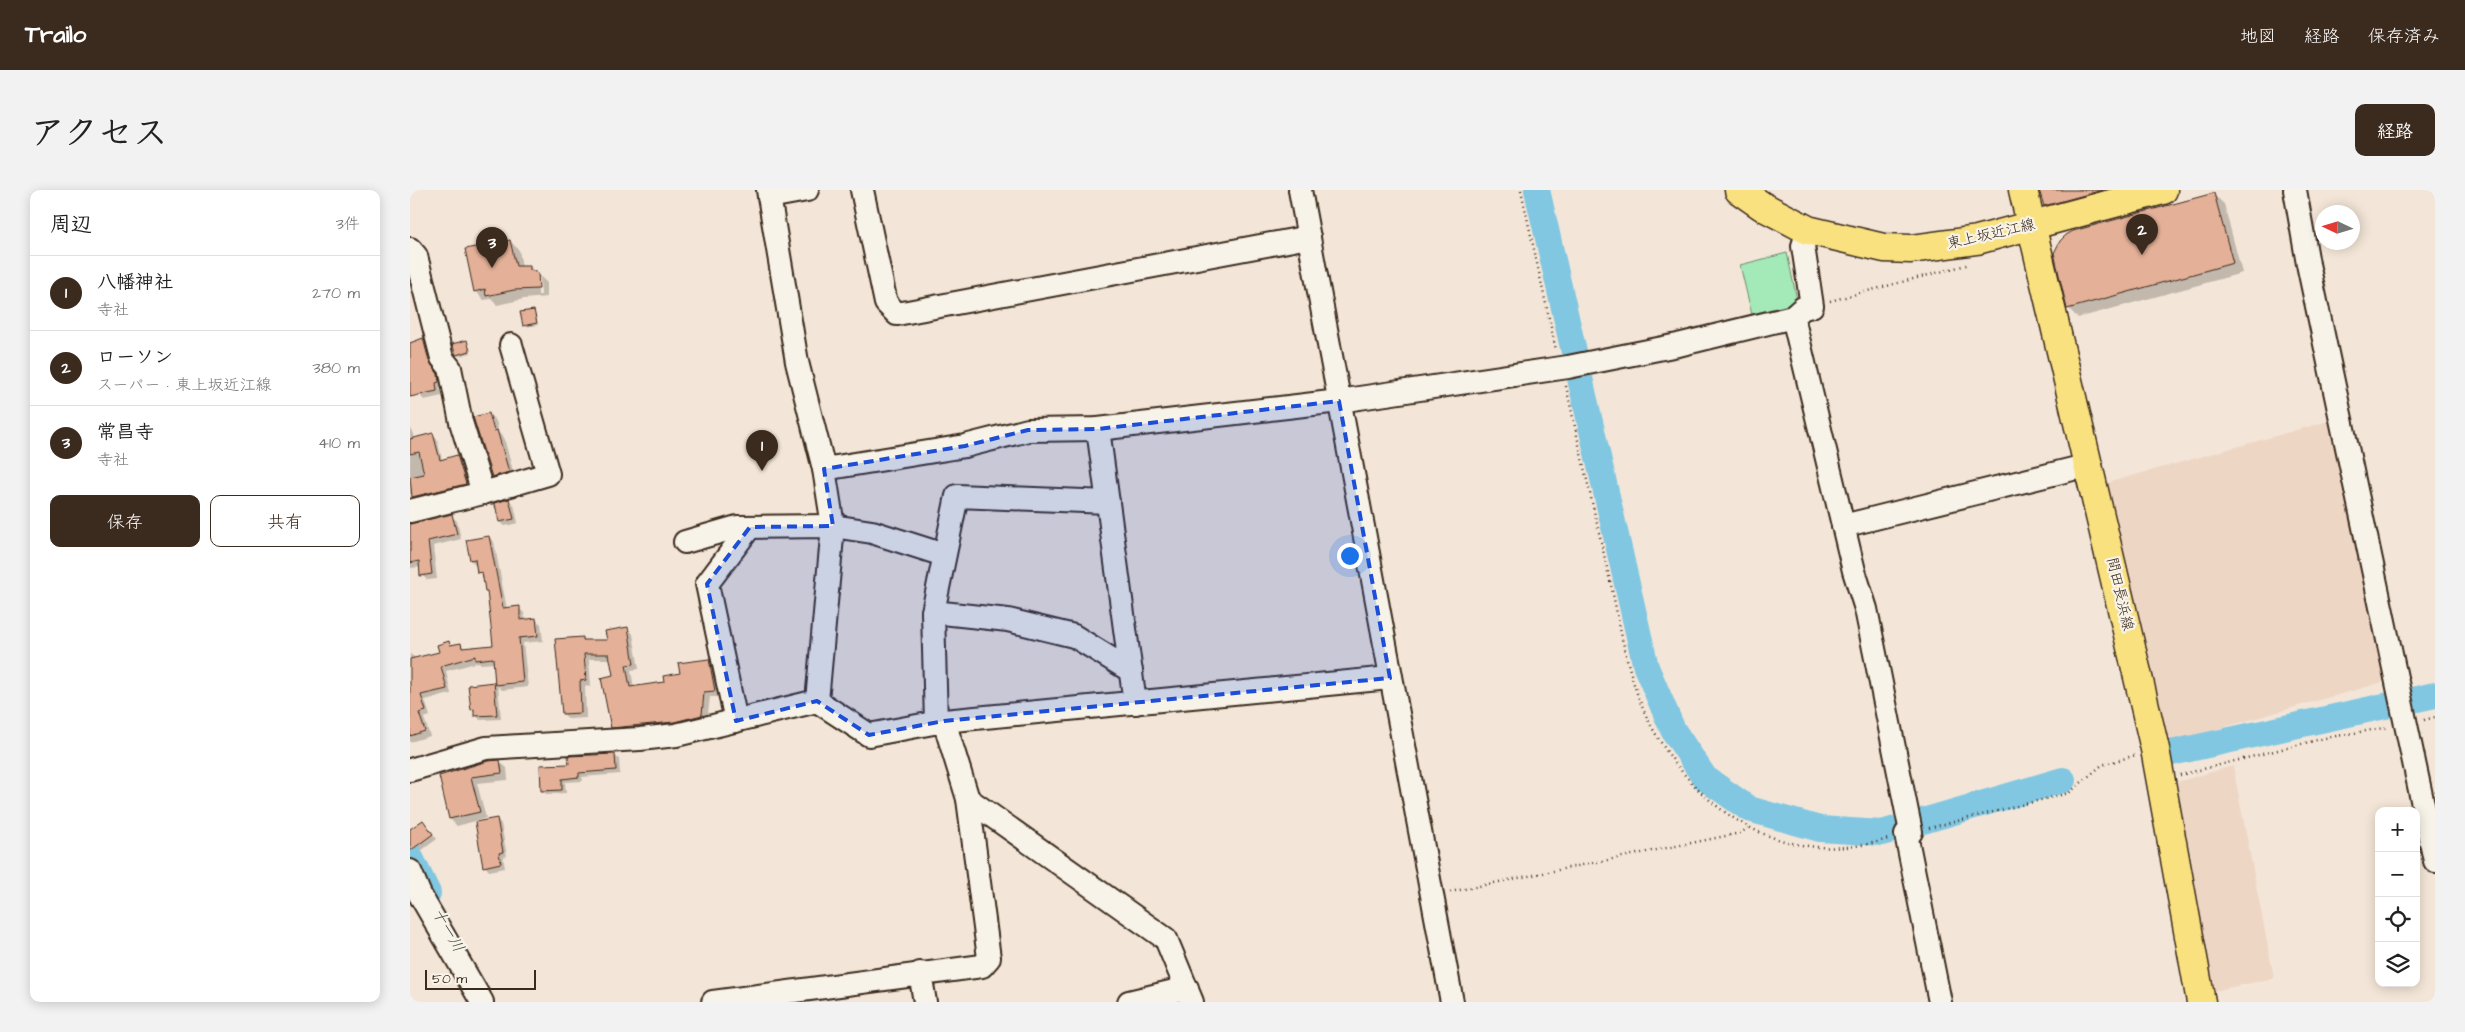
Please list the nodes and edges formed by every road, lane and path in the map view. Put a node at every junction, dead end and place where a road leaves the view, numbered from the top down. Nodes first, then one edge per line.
1 (807, 190) edge
2 (862, 190) edge
3 (1300, 190) edge
4 (1521, 190) edge
5 (2023, 190) edge
6 (2162, 190) edge
7 (2295, 190) edge
8 (1750, 193) edge
9 (768, 194) edge
10 (2031, 225) junction
11 (1808, 230) junction
12 (1309, 237) junction
13 (410, 248) edge
14 (1970, 263) dead end
15 (1812, 306) junction
16 (1792, 317) junction
17 (512, 345) dead end
18 (1571, 366) junction
19 (1339, 400) junction
20 (1098, 429) junction
21 (2089, 465) junction
22 (824, 469) junction
23 (482, 494) junction
24 (1108, 502) junction
25 (410, 511) edge
26 (833, 526) junction
27 (1843, 526) junction
28 (750, 527) junction
29 (685, 542) dead end
30 (944, 555) junction
31 (933, 612) junction
32 (1131, 671) junction
33 (1390, 678) junction
34 (817, 701) junction
35 (1135, 703) junction
36 (2404, 711) junction
37 (2435, 717) edge
38 (736, 721) junction
39 (940, 722) junction
40 (2155, 748) junction
41 (410, 770) edge
42 (2162, 779) junction
43 (968, 799) junction
44 (1749, 828) junction
45 (1909, 832) junction
46 (2435, 862) edge
47 (410, 871) edge
48 (1432, 895) junction
49 (920, 973) junction
50 (1189, 995) edge
51 (482, 1002) edge
52 (712, 1002) edge
53 (925, 1002) edge
54 (1129, 1002) edge
55 (1452, 1002) edge
56 (1940, 1002) edge
57 (2201, 1002) edge

1 - 9 street
2 - 12 street
3 - 12 street
4 - 18 path
5 - 10 main road, 間田長浜線
6 - 10 main road, 東上坂近江線
7 - 36 street
8 - 11 main road, 東上坂近江線
9 - 22 street
10 - 11 main road, 東上坂近江線
10 - 21 main road, 間田長浜線
11 - 15 street
12 - 19 street
13 - 23 street
14 - 15 path
15 - 16 street
16 - 18 street
16 - 27 street
17 - 23 street
18 - 19 street
18 - 44 path
19 - 20 street
19 - 33 street
20 - 22 street
20 - 24 street
21 - 27 street
21 - 40 main road, 間田長浜線
22 - 26 street
23 - 25 street
24 - 30 street
24 - 32 street
26 - 28 street
26 - 30 street
26 - 34 street
27 - 45 street
28 - 29 street
28 - 38 street
30 - 31 street
31 - 32 street
31 - 39 street
32 - 35 street
33 - 35 street
33 - 48 street
34 - 38 street
34 - 39 street
35 - 39 street
36 - 37 path
36 - 42 path
36 - 46 street
38 - 41 street
39 - 43 street
40 - 42 main road, 間田長浜線
40 - 45 path
42 - 57 main road, 間田長浜線
43 - 49 street
43 - 50 street
44 - 45 path
44 - 48 path
45 - 56 street
47 - 51 street
48 - 55 street
49 - 52 street
49 - 53 street
50 - 54 street

